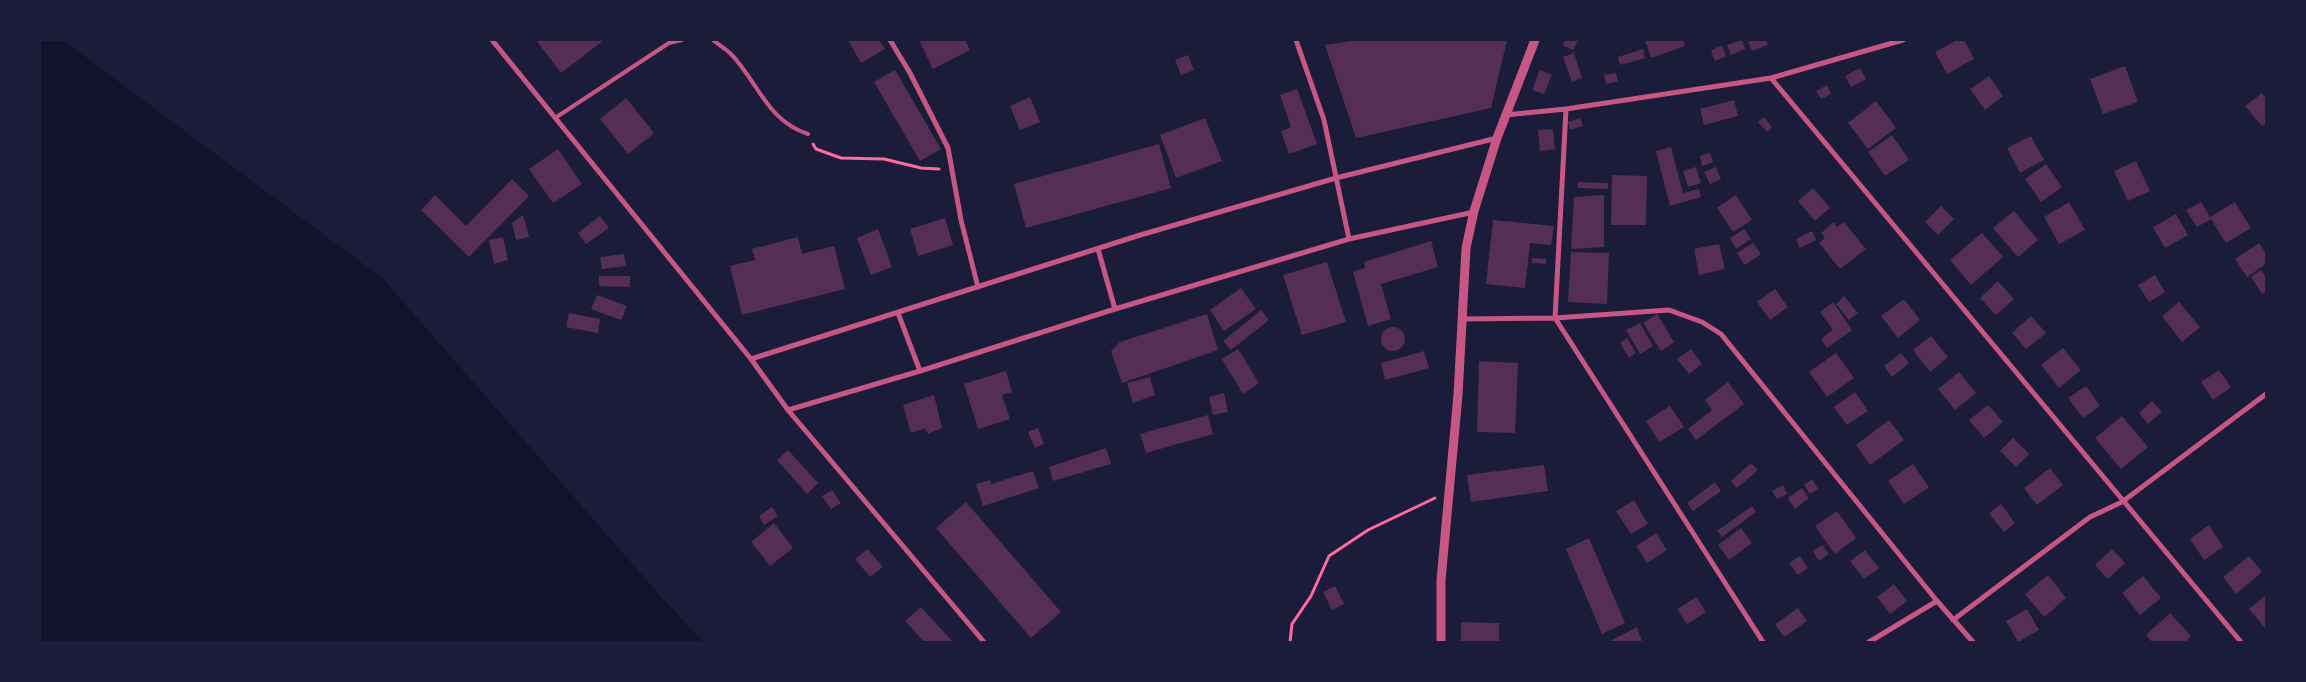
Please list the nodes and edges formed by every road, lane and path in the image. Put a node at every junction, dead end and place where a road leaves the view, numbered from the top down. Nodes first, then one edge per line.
1 (492, 40) edge
2 (682, 40) edge
3 (713, 40) edge
4 (890, 40) edge
5 (1296, 40) edge
6 (1535, 40) edge
7 (1903, 40) edge
8 (1771, 78) junction
9 (1566, 109) junction
10 (1505, 115) junction
11 (555, 118) junction
12 (808, 134) joint
13 (1496, 138) junction
14 (952, 170) junction
15 (1336, 178) junction
16 (1474, 211) junction
17 (1349, 239) junction
18 (1098, 249) junction
19 (978, 287) junction
20 (1115, 309) junction
21 (898, 312) junction
22 (1555, 318) junction
23 (1462, 319) junction
24 (751, 359) junction
25 (920, 372) junction
26 (2266, 394) edge
27 (788, 410) junction
28 (1450, 492) junction
29 (2122, 502) junction
30 (1937, 600) junction
31 (1953, 620) junction
32 (984, 642) edge
33 (1290, 642) edge
34 (1441, 642) edge
35 (1763, 642) edge
36 (1869, 642) edge
37 (1973, 642) edge
38 (2240, 642) edge

1 - 11 street
2 - 11 lane
3 - 12 lane
4 - 14 street
5 - 15 street
6 - 10 street
7 - 8 street
8 - 9 street
8 - 29 street
9 - 10 street
9 - 22 street
10 - 13 street
11 - 24 street
12 - 14 path
13 - 15 street
13 - 16 street
14 - 19 street
15 - 17 street
15 - 18 street
16 - 17 street
16 - 23 street
17 - 20 street
18 - 19 street
18 - 20 street
19 - 21 street
20 - 25 street
21 - 24 street
21 - 25 street
22 - 23 street
22 - 30 street
22 - 35 street
23 - 28 street
24 - 27 street
25 - 27 street
26 - 29 street
27 - 32 street
28 - 33 path
28 - 34 street
29 - 31 street
29 - 38 street
30 - 31 street
30 - 36 street
31 - 37 street

